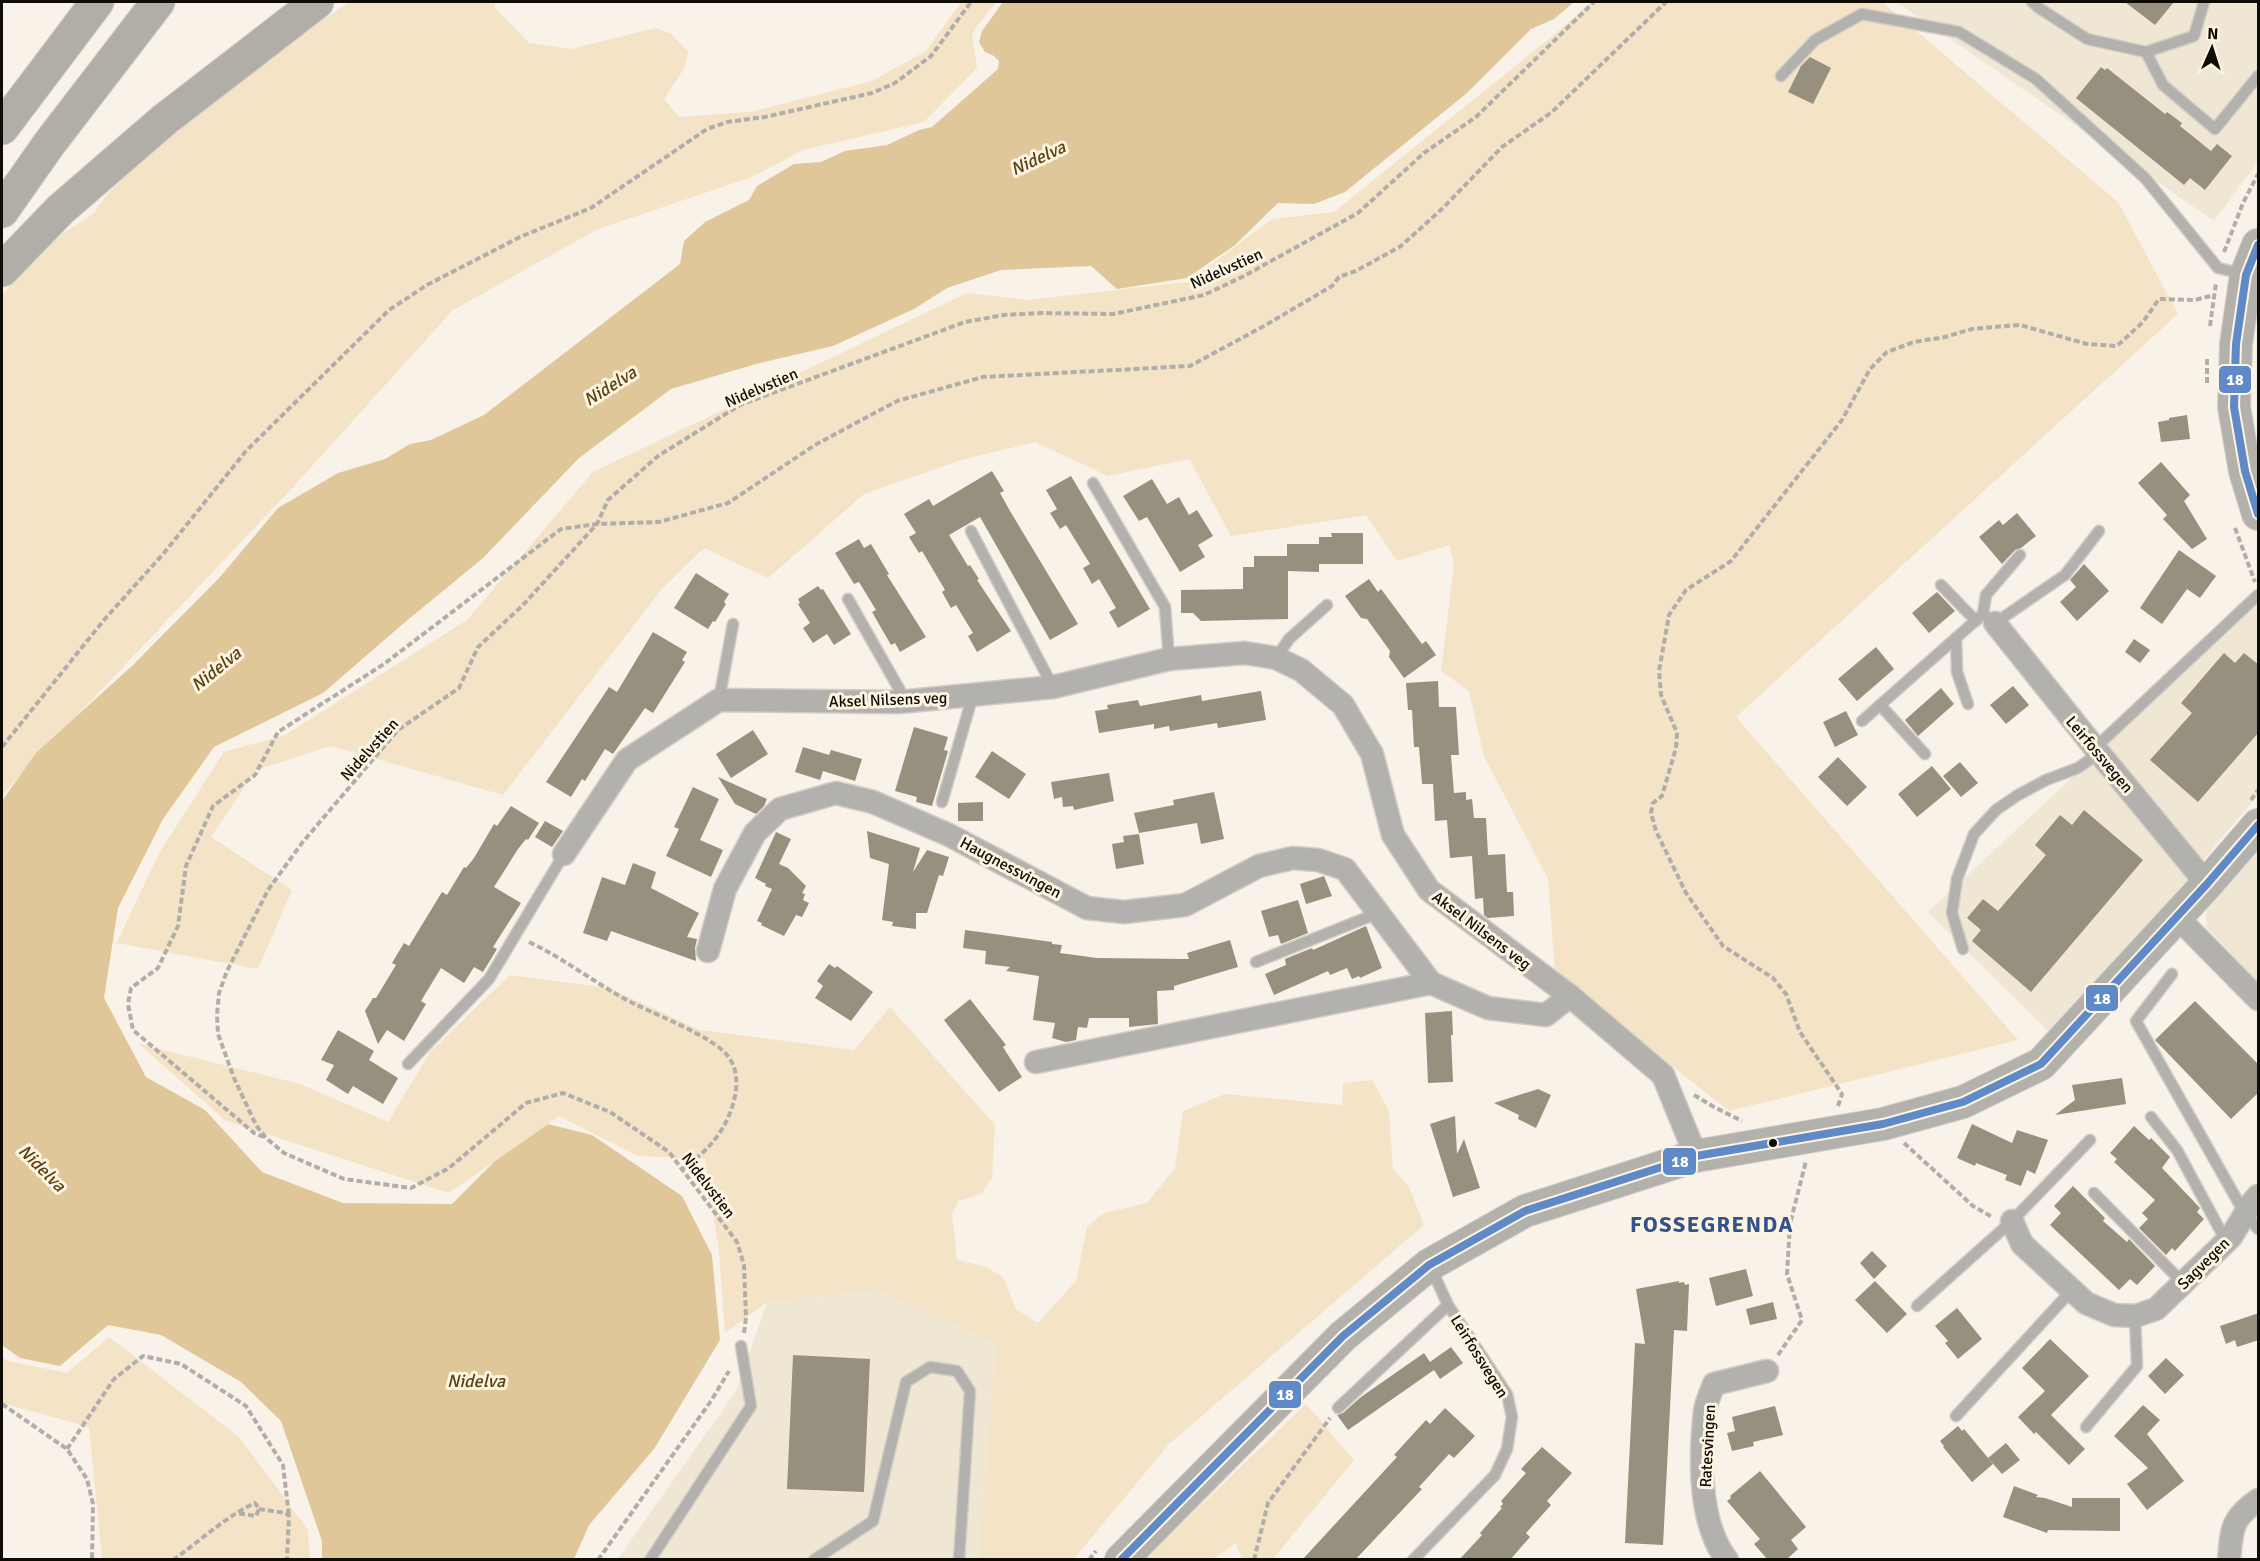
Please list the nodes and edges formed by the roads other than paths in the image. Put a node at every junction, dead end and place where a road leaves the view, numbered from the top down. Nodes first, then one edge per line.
1 (97, 2) edge
2 (158, 2) edge
3 (317, 2) edge
4 (2032, 2) edge
5 (2204, 2) edge
6 (2146, 52) junction
7 (1781, 76) dead end
8 (2259, 76) edge
9 (2, 128) edge
10 (2, 211) edge
11 (2259, 245) edge
12 (2, 270) edge
13 (2246, 275) junction
14 (1094, 483) dead end
15 (2259, 514) edge
16 (971, 531) dead end
17 (2099, 531) dead end
18 (2020, 555) dead end
19 (1941, 585) dead end
20 (2259, 595) edge
21 (848, 599) dead end
22 (1327, 605) dead end
23 (1985, 619) junction
24 (733, 624) dead end
25 (1956, 638) junction
26 (1276, 658) junction
27 (1169, 659) junction
28 (1053, 687) junction
29 (973, 695) junction
30 (719, 700) junction
31 (906, 701) junction
32 (1968, 704) dead end
33 (1880, 705) junction
34 (1862, 721) dead end
35 (2097, 750) junction
36 (1924, 754) dead end
37 (942, 802) dead end
38 (2251, 816) edge
39 (564, 854) joint
40 (2207, 884) junction
41 (1378, 913) junction
42 (2176, 916) junction
43 (1963, 949) dead end
44 (708, 951) dead end
45 (1256, 962) dead end
46 (2172, 974) dead end
47 (1431, 983) junction
48 (1570, 996) junction
49 (2259, 999) edge
50 (1036, 1062) dead end
51 (408, 1064) dead end
52 (2151, 1117) dead end
53 (2090, 1140) dead end
54 (1696, 1156) junction
55 (2094, 1193) dead end
56 (2259, 1196) edge
57 (2012, 1221) junction
58 (2252, 1222) edge
59 (2226, 1241) junction
60 (1429, 1265) junction
61 (2183, 1283) junction
62 (2072, 1290) junction
63 (1448, 1305) junction
64 (1917, 1306) dead end
65 (2135, 1316) junction
66 (741, 1346) road end
67 (1767, 1371) road end
68 (1338, 1408) road end
69 (1956, 1416) dead end
70 (2086, 1427) dead end
71 (2259, 1500) edge
72 (650, 1560) edge
73 (814, 1560) edge
74 (959, 1560) edge
75 (1121, 1560) edge
76 (1413, 1560) edge
77 (1727, 1560) edge
78 (2229, 1560) edge

1 - 9 highway
2 - 10 highway
3 - 12 highway
4 - 6 lane
5 - 6 lane
6 - 8 lane
7 - 13 lane
11 - 13 street
13 - 15 street
14 - 27 lane
16 - 28 lane
17 - 23 lane
18 - 23 lane
19 - 23 lane
20 - 35 lane
21 - 31 lane
22 - 26 lane
23 - 25 lane
23 - 35 street, Leirfossvegen
24 - 30 lane
25 - 32 lane
25 - 33 lane
26 - 27 street, Aksel Nilsens veg
26 - 48 street, Aksel Nilsens veg
27 - 28 street, Aksel Nilsens veg
28 - 29 street, Aksel Nilsens veg
29 - 31 street, Aksel Nilsens veg
29 - 37 lane
30 - 31 street, Aksel Nilsens veg
30 - 39 street
33 - 34 lane
33 - 36 lane
35 - 40 street, Leirfossvegen
35 - 43 lane
38 - 40 street
39 - 51 lane
40 - 42 street
41 - 44 street, Haugnessvingen
41 - 45 lane
41 - 47 street, Haugnessvingen
42 - 49 street
42 - 54 street
46 - 58 lane
47 - 48 street, Haugnessvingen
47 - 50 street
48 - 54 street, Aksel Nilsens veg
52 - 59 lane
53 - 57 lane
54 - 60 street
55 - 61 lane
56 - 58 street, Sagvegen
57 - 62 street
57 - 64 lane
58 - 59 street, Sagvegen
59 - 61 street, Sagvegen
60 - 63 lane, Leirfossvegen
60 - 75 street
61 - 65 street, Sagvegen
62 - 65 street
62 - 69 lane
63 - 68 lane
63 - 76 lane, Leirfossvegen
65 - 70 lane
66 - 72 lane
67 - 77 street, Ratesvingen
71 - 78 street
73 - 74 lane

